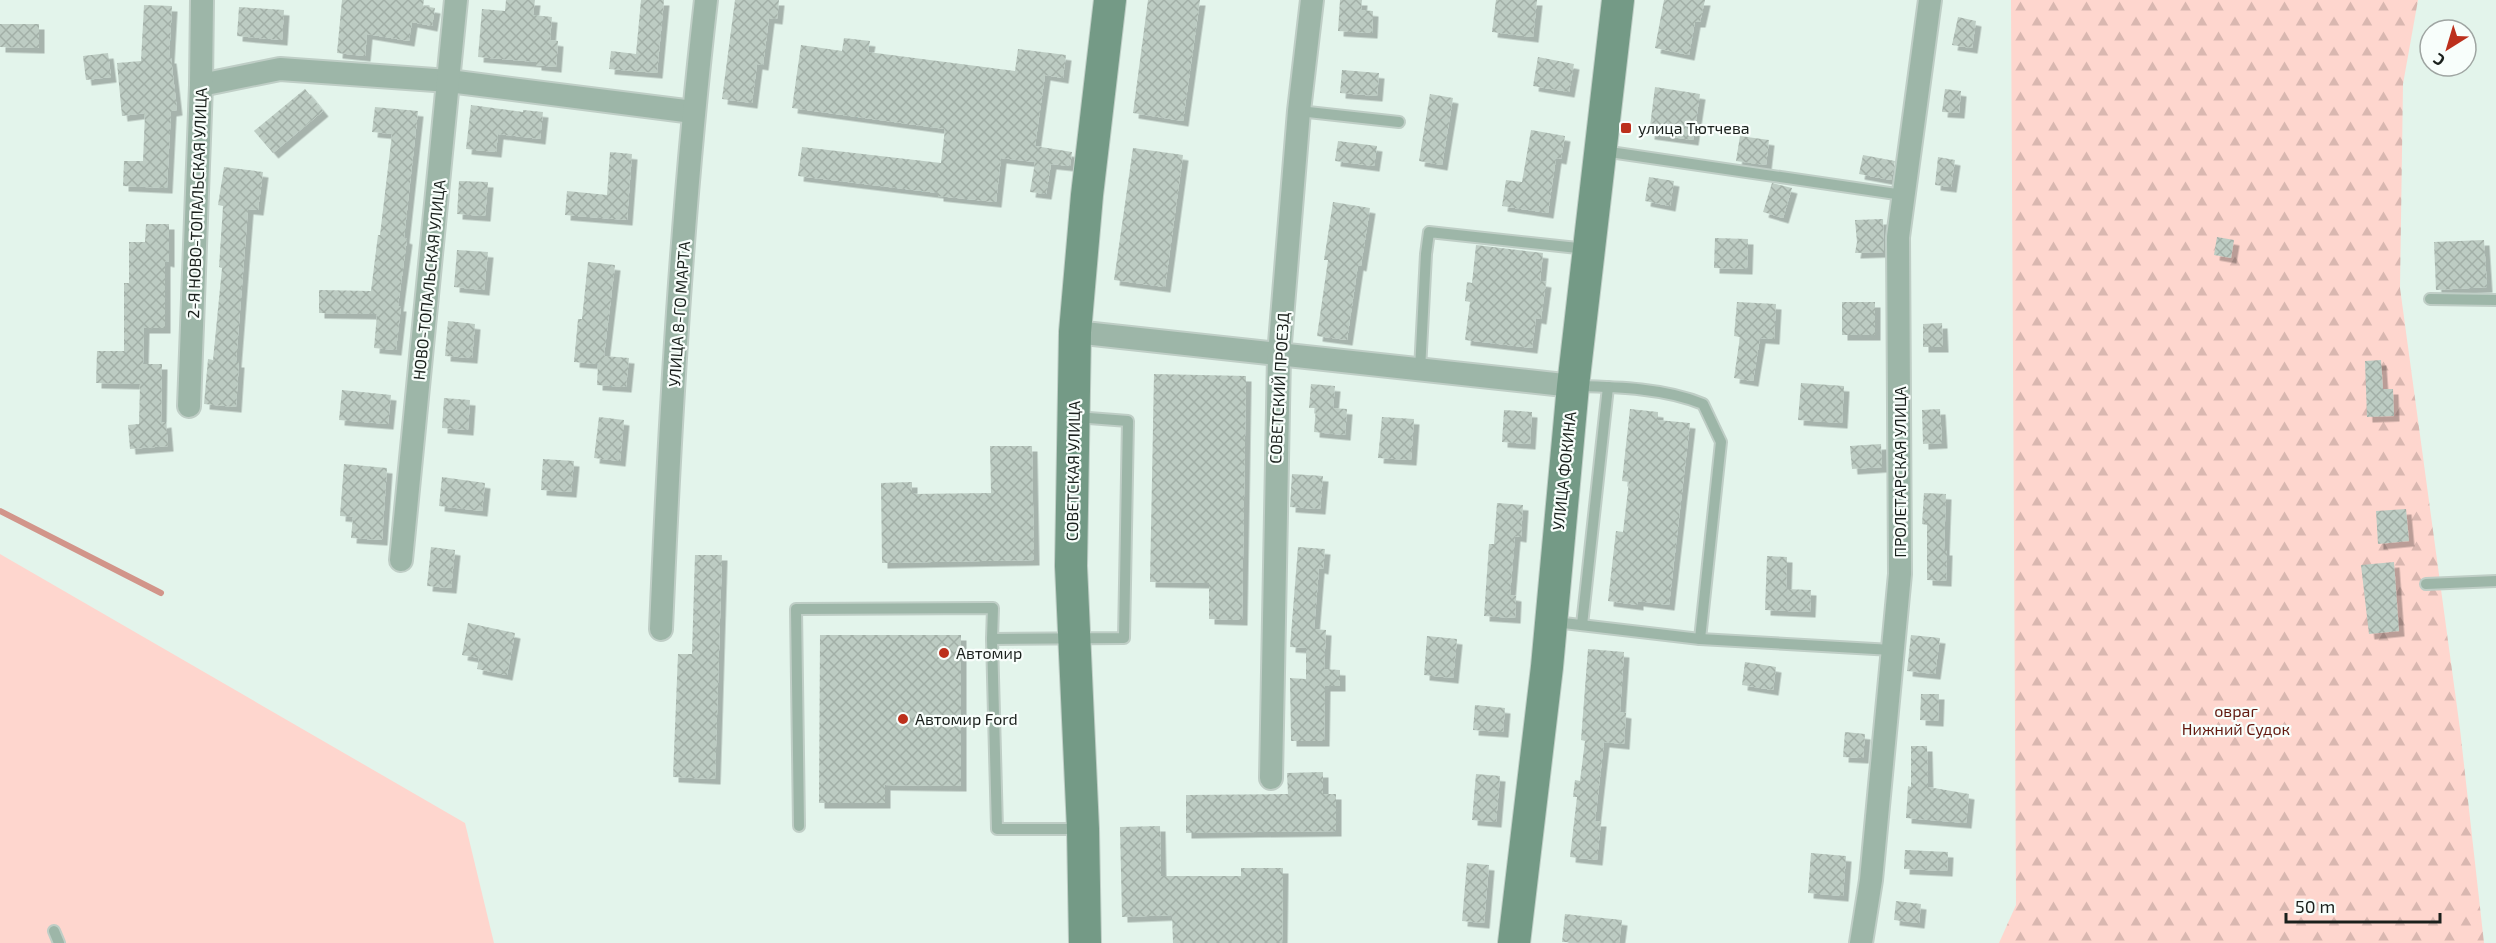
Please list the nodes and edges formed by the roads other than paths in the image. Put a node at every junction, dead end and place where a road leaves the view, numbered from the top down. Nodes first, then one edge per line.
1 (202, 0) edge
2 (456, 0) edge
3 (706, 0) edge
4 (1110, 0) edge
5 (1312, 0) edge
6 (1618, 0) edge
7 (1930, 0) edge
8 (448, 81) junction
9 (201, 85) junction
10 (1299, 111) junction
11 (693, 112) junction
12 (1399, 122) dead end
13 (1601, 151) junction
14 (1903, 195) junction
15 (1589, 250) junction
16 (2430, 299) dead end
17 (2496, 300) edge
18 (1075, 332) junction
19 (1279, 355) junction
20 (1420, 370) junction
21 (1573, 386) junction
22 (1608, 387) junction
23 (189, 406) dead end
24 (1074, 417) junction
25 (401, 560) dead end
26 (2496, 581) edge
27 (2426, 584) dead end
28 (1550, 621) junction
29 (1582, 625) junction
30 (662, 629) dead end
31 (1073, 637) junction
32 (992, 639) junction
33 (1700, 639) junction
34 (1892, 650) junction
35 (1271, 778) dead end
36 (799, 826) dead end
37 (1083, 829) junction
38 (54, 931) dead end
39 (59, 943) edge
40 (1085, 943) edge
41 (1514, 943) edge
42 (1861, 943) edge

1 - 9 street, 2-Я НОВО-ТОПАЛЬСКАЯ УЛИЦА
2 - 8 street, НОВО-ТОПАЛЬСКАЯ УЛИЦА
3 - 11 street, УЛИЦА 8-ГО МАРТА
4 - 18 main road, СОВЕТСКАЯ УЛИЦА
5 - 10 street, СОВЕТСКИЙ ПРОЕЗД
6 - 13 main road, УЛИЦА ФОКИНА
7 - 14 street, ПРОЛЕТАРСКАЯ УЛИЦА
8 - 9 street
8 - 11 street
8 - 25 street, НОВО-ТОПАЛЬСКАЯ УЛИЦА
9 - 23 street, 2-Я НОВО-ТОПАЛЬСКАЯ УЛИЦА
10 - 12 lane
10 - 19 street, СОВЕТСКИЙ ПРОЕЗД
11 - 30 street, УЛИЦА 8-ГО МАРТА
13 - 14 lane
13 - 15 main road, УЛИЦА ФОКИНА
14 - 34 street, ПРОЛЕТАРСКАЯ УЛИЦА
15 - 20 lane
15 - 21 main road, УЛИЦА ФОКИНА
16 - 17 lane
18 - 19 street
18 - 24 main road, СОВЕТСКАЯ УЛИЦА
19 - 20 street
19 - 35 street, СОВЕТСКИЙ ПРОЕЗД
20 - 21 street
21 - 22 lane
21 - 28 main road, УЛИЦА ФОКИНА
22 - 29 lane
22 - 33 lane
24 - 31 main road, СОВЕТСКАЯ УЛИЦА
24 - 31 lane
26 - 27 lane
28 - 29 lane
28 - 41 main road, УЛИЦА ФОКИНА
29 - 33 lane
31 - 32 lane
31 - 37 main road, СОВЕТСКАЯ УЛИЦА
32 - 36 lane
32 - 37 lane
33 - 34 lane
34 - 42 street, ПРОЛЕТАРСКАЯ УЛИЦА
37 - 40 main road, СОВЕТСКАЯ УЛИЦА
38 - 39 lane

